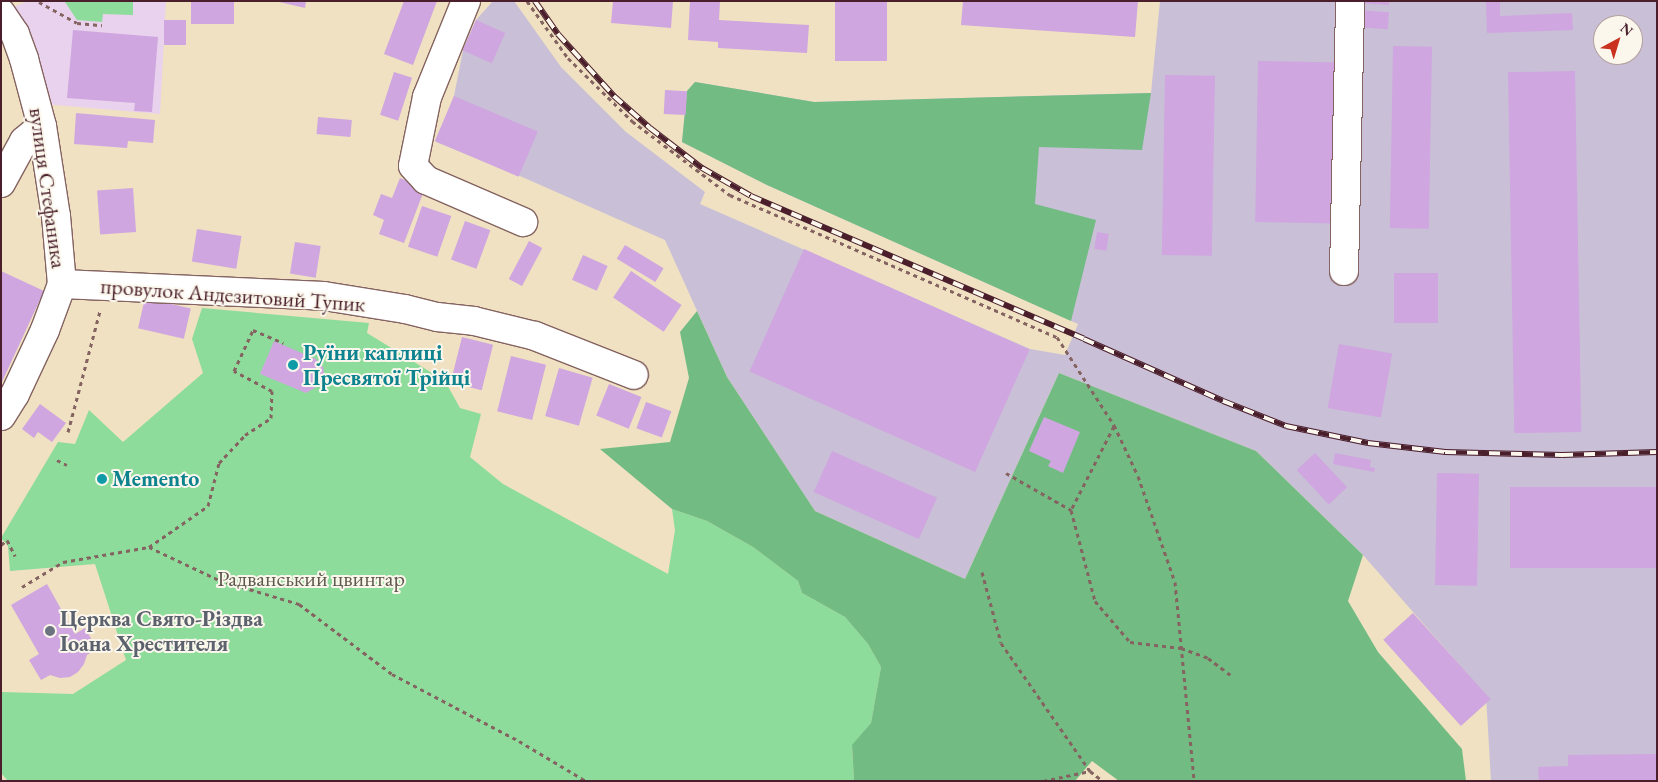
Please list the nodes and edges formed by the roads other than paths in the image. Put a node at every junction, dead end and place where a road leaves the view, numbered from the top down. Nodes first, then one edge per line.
1 (466, 1) edge
2 (1350, 1) edge
3 (1, 13) edge
4 (42, 126) junction
5 (1, 183) edge
6 (523, 222) dead end
7 (1344, 271) dead end
8 (62, 284) junction
9 (634, 375) dead end
10 (1, 416) edge

1 - 6 street
2 - 7 street
3 - 4 street, вулиця Стефаника
4 - 5 street
4 - 8 street, вулиця Стефаника
8 - 9 street, провулок Андезитовий Тупик
8 - 10 street, вулиця Стефаника

